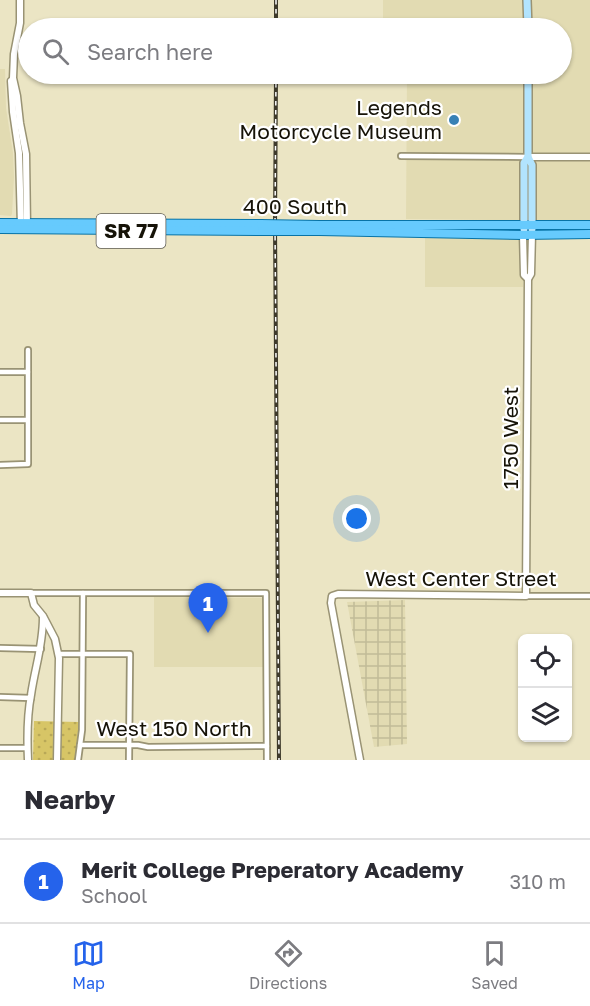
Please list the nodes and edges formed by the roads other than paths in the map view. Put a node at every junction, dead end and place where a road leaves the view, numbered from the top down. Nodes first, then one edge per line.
1 (19, 0) edge
2 (527, 0) edge
3 (20, 18) edge
4 (528, 18) edge
5 (18, 35) edge
6 (528, 84) edge
7 (401, 156) dead end
8 (528, 157) junction
9 (590, 157) edge
10 (0, 223) edge
11 (524, 225) junction
12 (532, 225) junction
13 (590, 225) edge
14 (24, 226) junction
15 (319, 228) junction
16 (0, 229) edge
17 (590, 234) edge
18 (528, 235) junction
19 (28, 350) dead end
20 (0, 372) edge
21 (28, 372) junction
22 (0, 420) edge
23 (27, 420) junction
24 (0, 465) edge
25 (0, 593) edge
26 (31, 593) junction
27 (83, 593) junction
28 (526, 596) junction
29 (590, 596) edge
30 (43, 616) junction
31 (0, 648) edge
32 (41, 649) junction
33 (58, 654) junction
34 (82, 654) junction
35 (0, 697) edge
36 (31, 698) junction
37 (80, 745) junction
38 (129, 745) junction
39 (267, 746) junction
40 (0, 748) edge
41 (27, 748) junction
42 (28, 760) edge
43 (57, 760) edge
44 (78, 760) edge
45 (129, 760) edge
46 (267, 760) edge
47 (360, 760) edge

1 - 3 street
2 - 4 main road
5 - 14 street
6 - 8 main road
7 - 8 street
8 - 9 street
8 - 11 main road, 1750 West
8 - 12 main road, 1750 West
10 - 14 main road, 400 South / SR 77
11 - 12 main road, 400 South / SR 77
11 - 15 main road, 400 South / SR 77
11 - 18 main road, 1750 West
12 - 13 main road, 400 South / SR 77
12 - 18 main road, 1750 West
14 - 15 main road, 400 South / SR 77, bridge
14 - 16 main road, 400 South / SR 77
15 - 18 main road, 400 South / SR 77
17 - 18 main road, SR 77
18 - 28 street, 1750 West
19 - 21 street
20 - 21 street
21 - 23 street
22 - 23 street
23 - 24 street
25 - 26 street
26 - 27 street
26 - 30 street
27 - 34 street
27 - 39 street
28 - 29 street, West Center Street
28 - 47 street, West Center Street
30 - 32 street
30 - 33 street
31 - 32 street
32 - 36 street
33 - 34 street
33 - 43 street
34 - 37 street
34 - 38 street
35 - 36 street
36 - 41 street
37 - 38 street, West 150 North
37 - 44 street
38 - 39 street, West 150 North
38 - 45 street
39 - 46 street
40 - 41 street
41 - 42 street

